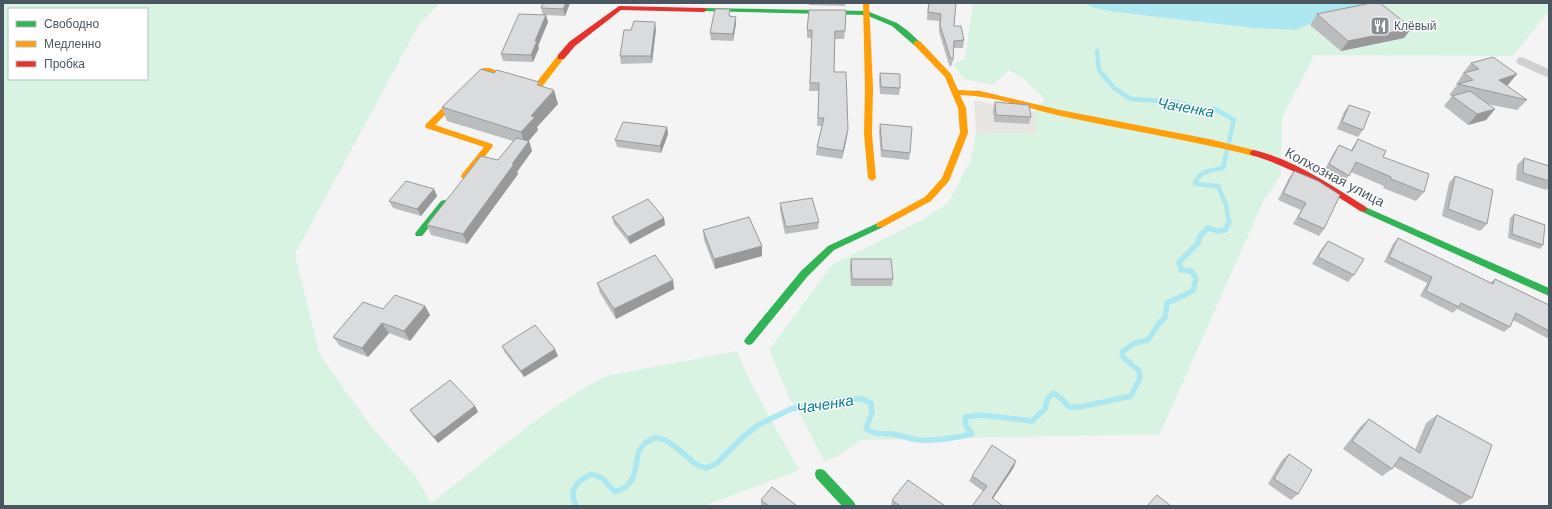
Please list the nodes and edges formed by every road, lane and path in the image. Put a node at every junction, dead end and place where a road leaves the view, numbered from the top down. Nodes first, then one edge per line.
1 (866, 3) edge
2 (620, 6) edge
3 (866, 13) junction
4 (1522, 61) dead end
5 (1549, 74) edge
6 (956, 92) junction
7 (872, 178) dead end
8 (461, 182) edge
9 (452, 193) edge
10 (419, 234) dead end
11 (1549, 292) edge
12 (749, 341) dead end
13 (820, 474) dead end
14 (850, 506) edge

1 - 3 street
2 - 3 street
2 - 8 street
3 - 6 street
3 - 7 street
4 - 5 street
6 - 11 street, Колхозная улица
6 - 12 street
9 - 10 street
13 - 14 street

